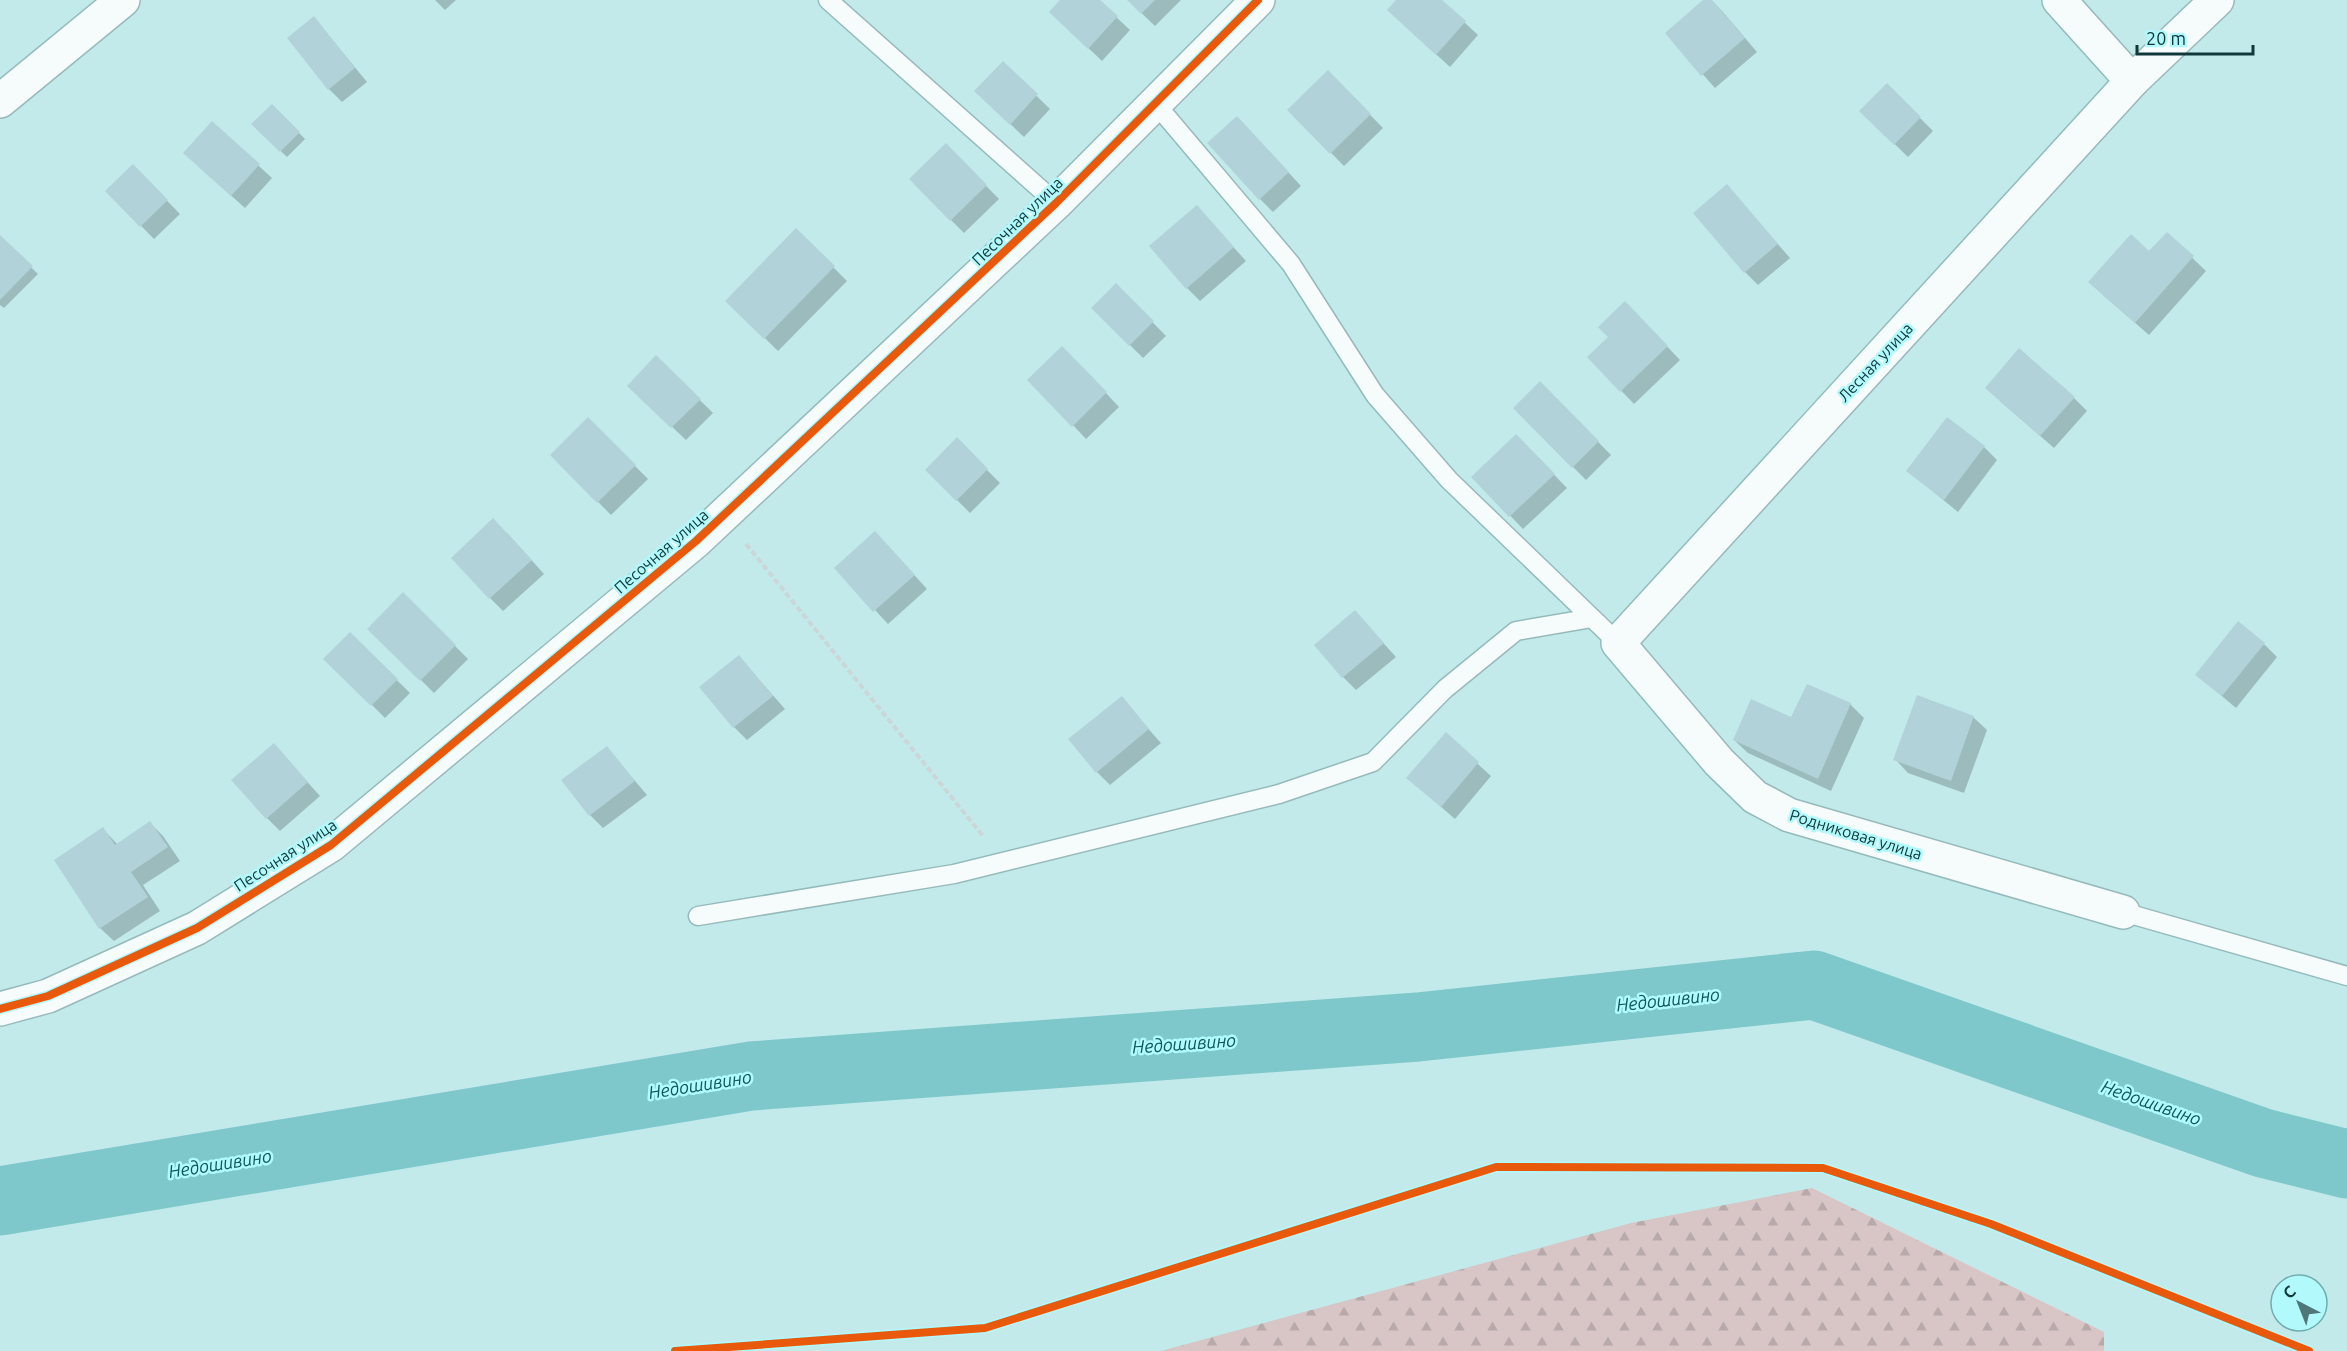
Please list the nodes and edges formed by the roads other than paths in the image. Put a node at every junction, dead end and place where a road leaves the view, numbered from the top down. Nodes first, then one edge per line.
1 (123, 0) edge
2 (828, 0) edge
3 (1258, 0) edge
4 (2059, 0) edge
5 (2217, 0) edge
6 (2132, 81) junction
7 (0, 101) edge
8 (1155, 103) junction
9 (1056, 203) junction
10 (1592, 618) junction
11 (1618, 643) junction
12 (2123, 912) joint
13 (698, 916) dead end
14 (2347, 976) edge
15 (0, 1009) edge

1 - 7 street
2 - 9 lane
3 - 8 street, Песочная улица
4 - 6 street
5 - 6 street, Лесная улица
6 - 11 street, Лесная улица
8 - 9 street, Песочная улица
8 - 10 lane
9 - 15 street, Песочная улица
10 - 11 lane
10 - 13 lane
11 - 12 street, Родниковая улица
12 - 14 lane

